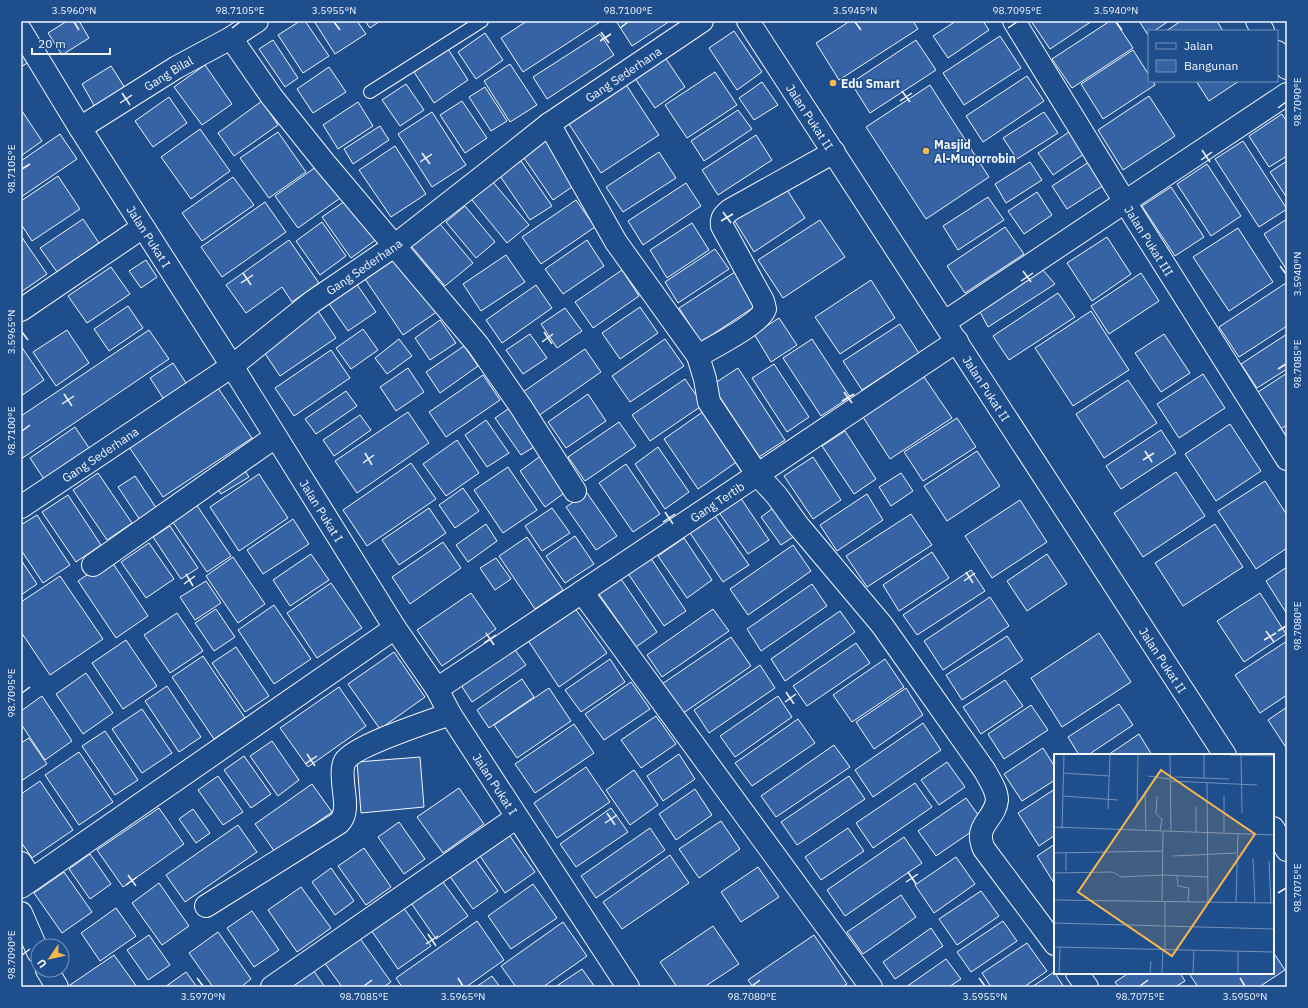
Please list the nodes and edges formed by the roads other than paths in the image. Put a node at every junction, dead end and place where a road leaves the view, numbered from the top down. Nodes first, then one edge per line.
1 (257, 21) edge
2 (482, 21) edge
3 (702, 21) edge
4 (748, 21) edge
5 (1014, 21) edge
6 (1257, 21) edge
7 (1262, 30) edge
8 (21, 31) edge
9 (231, 38) junction
10 (1278, 54) edge
11 (1287, 68) edge
12 (370, 92) dead end
13 (1287, 94) edge
14 (548, 124) junction
15 (80, 128) junction
16 (834, 152) junction
17 (1125, 202) junction
18 (143, 227) junction
19 (394, 246) junction
20 (21, 310) edge
21 (944, 322) junction
22 (957, 341) junction
23 (698, 356) junction
24 (232, 366) junction
25 (276, 437) junction
26 (1287, 459) edge
27 (757, 474) junction
28 (575, 491) dead end
29 (21, 507) edge
30 (93, 565) dead end
31 (582, 592) junction
32 (395, 628) junction
33 (437, 689) junction
34 (450, 714) junction
35 (1225, 754) edge
36 (517, 817) junction
37 (1274, 830) edge
38 (1287, 850) edge
39 (24, 876) edge
40 (206, 906) dead end
41 (21, 913) edge
42 (32, 938) edge
43 (1054, 943) edge
44 (1077, 974) edge
45 (52, 978) edge
46 (57, 987) edge
47 (272, 987) edge
48 (628, 987) edge
49 (871, 987) edge
50 (1087, 987) edge

1 - 9 street, Gang Bilal
2 - 12 lane
3 - 14 street, Gang Sederhana
4 - 16 street, Jalan Pukat II
5 - 17 street, Jalan Pukat III
6 - 7 street
8 - 15 street, Jalan Pukat I
9 - 15 street, Gang Bilal
9 - 19 street
10 - 11 street
13 - 17 street
14 - 19 street, Gang Sederhana
14 - 23 street
15 - 18 street, Jalan Pukat I
16 - 21 street, Jalan Pukat II
16 - 23 street
17 - 21 street
17 - 26 street, Jalan Pukat III
18 - 20 street
18 - 24 street, Jalan Pukat I
19 - 24 street, Gang Sederhana
19 - 28 street
21 - 22 street, Jalan Pukat II
22 - 27 street, Gang Tertib
22 - 35 street, Jalan Pukat II
23 - 27 street
24 - 25 street, Jalan Pukat I
24 - 29 street, Gang Sederhana
25 - 30 street
25 - 32 street, Jalan Pukat I
27 - 31 street, Gang Tertib
27 - 43 street
31 - 33 street, Gang Tertib
31 - 49 street
32 - 33 street, Jalan Pukat I
32 - 39 street
33 - 34 street, Jalan Pukat I
34 - 36 street, Jalan Pukat I
34 - 40 street
36 - 47 street
36 - 48 street, Jalan Pukat I
37 - 38 street
41 - 42 street
44 - 50 street
45 - 46 street

